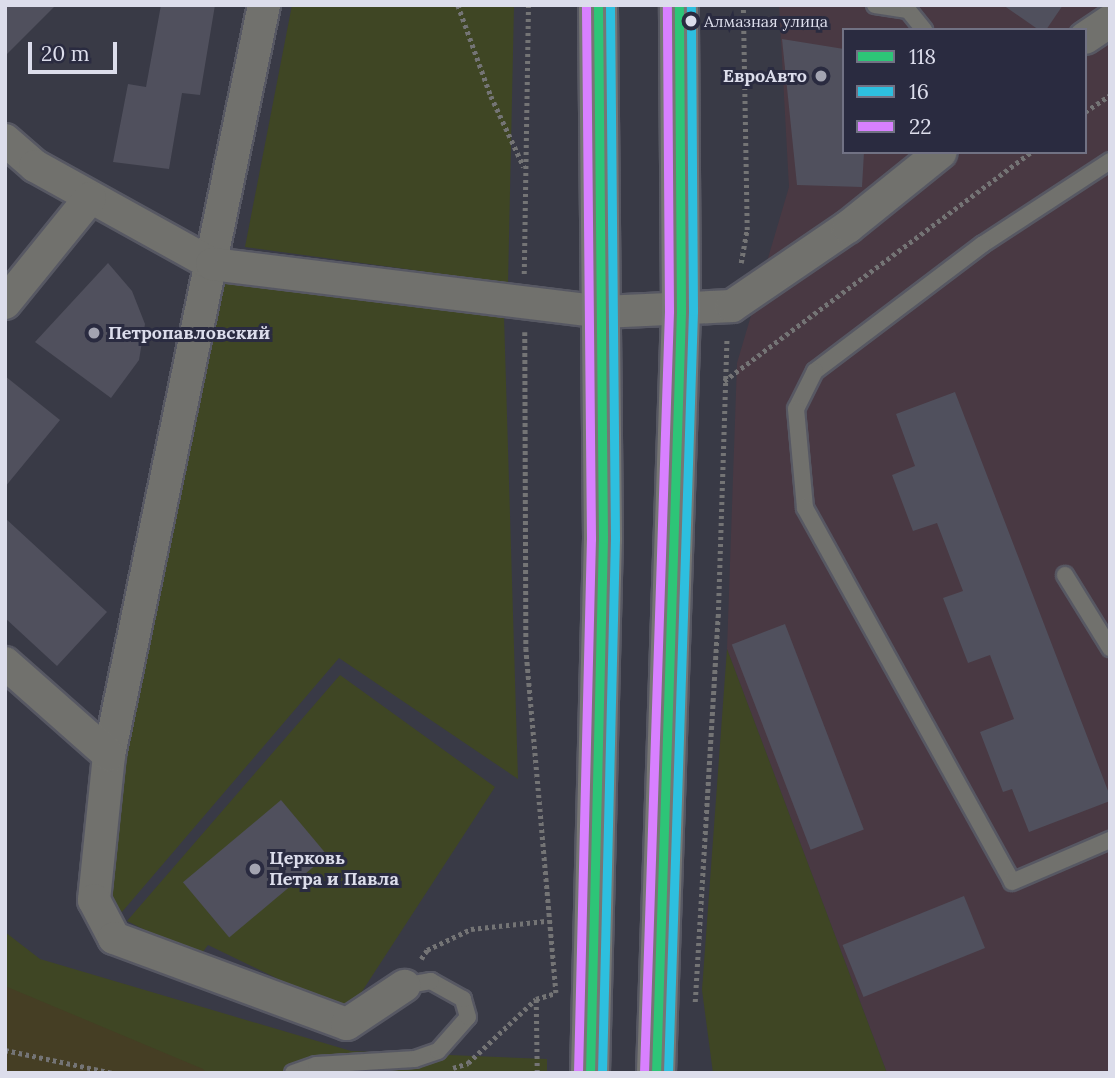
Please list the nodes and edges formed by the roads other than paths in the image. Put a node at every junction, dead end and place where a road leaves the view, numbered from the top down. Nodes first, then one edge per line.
1 (264, 5) edge
2 (597, 5) edge
3 (679, 5) edge
4 (875, 5) edge
5 (1110, 21) edge
6 (922, 28) edge
7 (1087, 37) edge
8 (5, 141) edge
9 (939, 154) edge
10 (1110, 160) edge
11 (90, 198) junction
12 (212, 264) junction
13 (5, 303) edge
14 (681, 311) junction
15 (601, 312) junction
16 (1065, 575) dead end
17 (1110, 648) edge
18 (5, 663) edge
19 (109, 755) junction
20 (1110, 840) edge
21 (404, 986) joint
22 (293, 1073) edge
23 (590, 1073) edge
24 (656, 1073) edge

1 - 12 street
2 - 15 highway
3 - 14 highway
4 - 6 lane
5 - 7 street
8 - 11 street
9 - 14 street
10 - 20 lane
11 - 12 street
11 - 13 street
12 - 15 street
12 - 19 street
14 - 15 street
14 - 24 highway
15 - 23 highway
16 - 17 lane
18 - 19 street
19 - 21 street
21 - 22 lane

